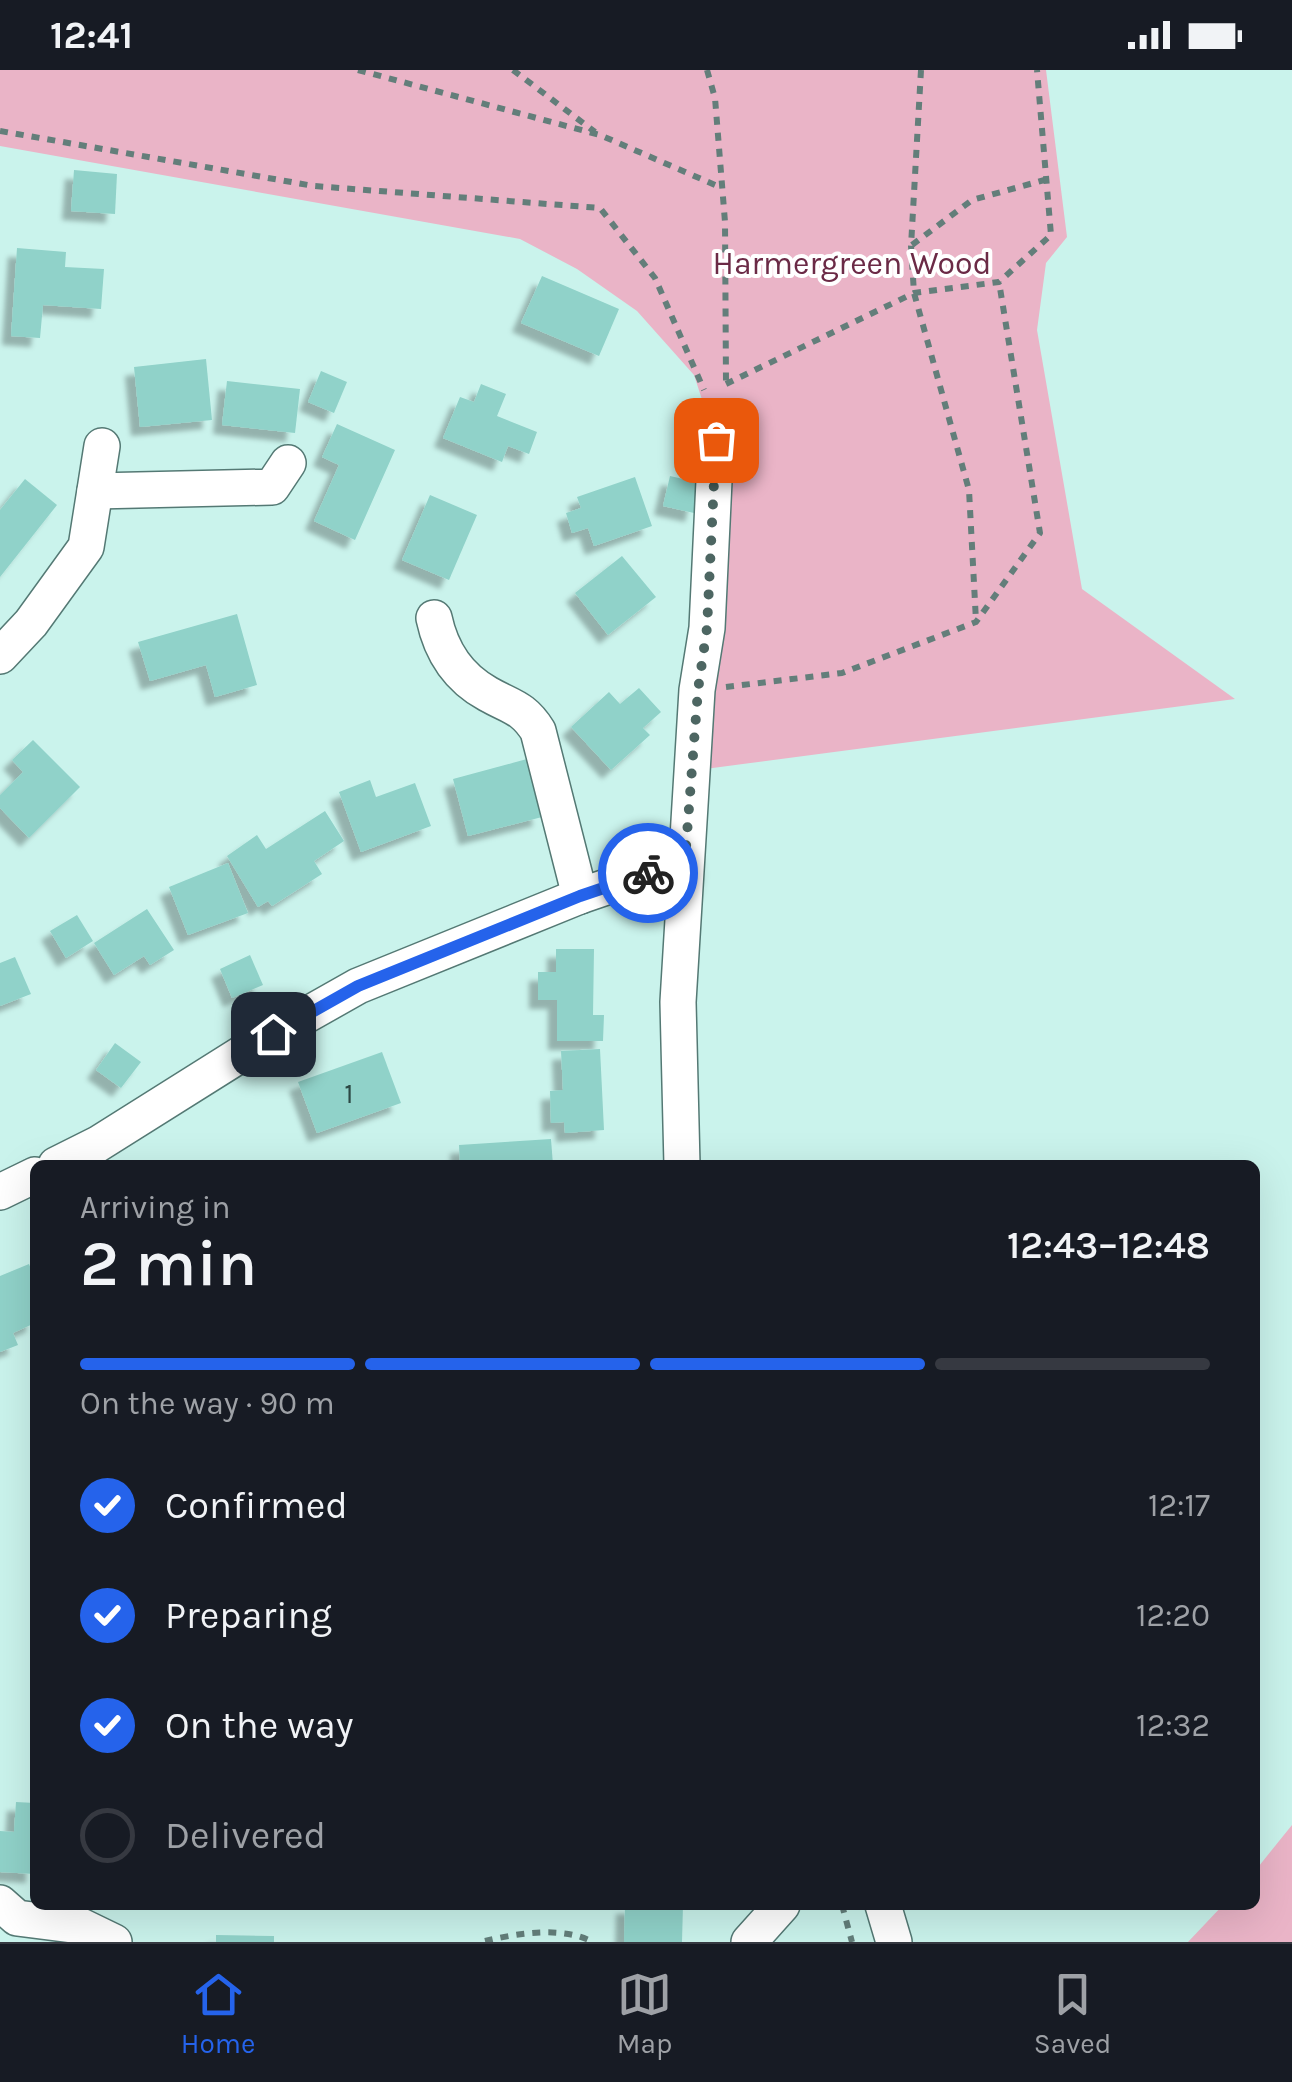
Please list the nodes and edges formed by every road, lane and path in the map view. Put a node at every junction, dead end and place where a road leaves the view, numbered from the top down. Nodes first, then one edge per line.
1 (358, 70) edge
2 (513, 70) edge
3 (707, 70) edge
4 (921, 70) edge
5 (1037, 70) edge
6 (0, 131) edge
7 (600, 136) junction
8 (1048, 179) junction
9 (722, 188) junction
10 (911, 246) junction
11 (999, 282) junction
12 (914, 293) junction
13 (726, 384) junction
14 (717, 418) junction
15 (102, 446) dead end
16 (288, 463) dead end
17 (95, 491) junction
18 (434, 618) dead end
19 (976, 622) junction
20 (0, 656) edge
21 (698, 690) junction
22 (685, 860) junction
23 (580, 896) junction
24 (66, 1160) edge
25 (682, 1160) edge
26 (30, 1177) edge
27 (0, 1192) edge
28 (0, 1903) edge
29 (777, 1910) edge
30 (843, 1910) edge
31 (884, 1910) edge
32 (485, 1941) edge
33 (114, 1942) edge
34 (593, 1942) edge
35 (748, 1942) edge
36 (852, 1942) edge
37 (894, 1942) edge

1 - 7 path
2 - 7 path
3 - 9 path
4 - 10 path
5 - 8 path
6 - 14 path
7 - 9 path
8 - 10 path
8 - 11 path
9 - 13 path
10 - 12 path
11 - 12 path
11 - 19 path
12 - 13 path
12 - 19 path
13 - 14 path
14 - 21 street
15 - 17 street
16 - 17 street
17 - 20 street
18 - 23 street
19 - 21 path
21 - 22 street
22 - 23 street
22 - 25 street
23 - 24 street
26 - 27 street
28 - 33 street
29 - 35 street
30 - 36 path
31 - 37 street
32 - 34 path

